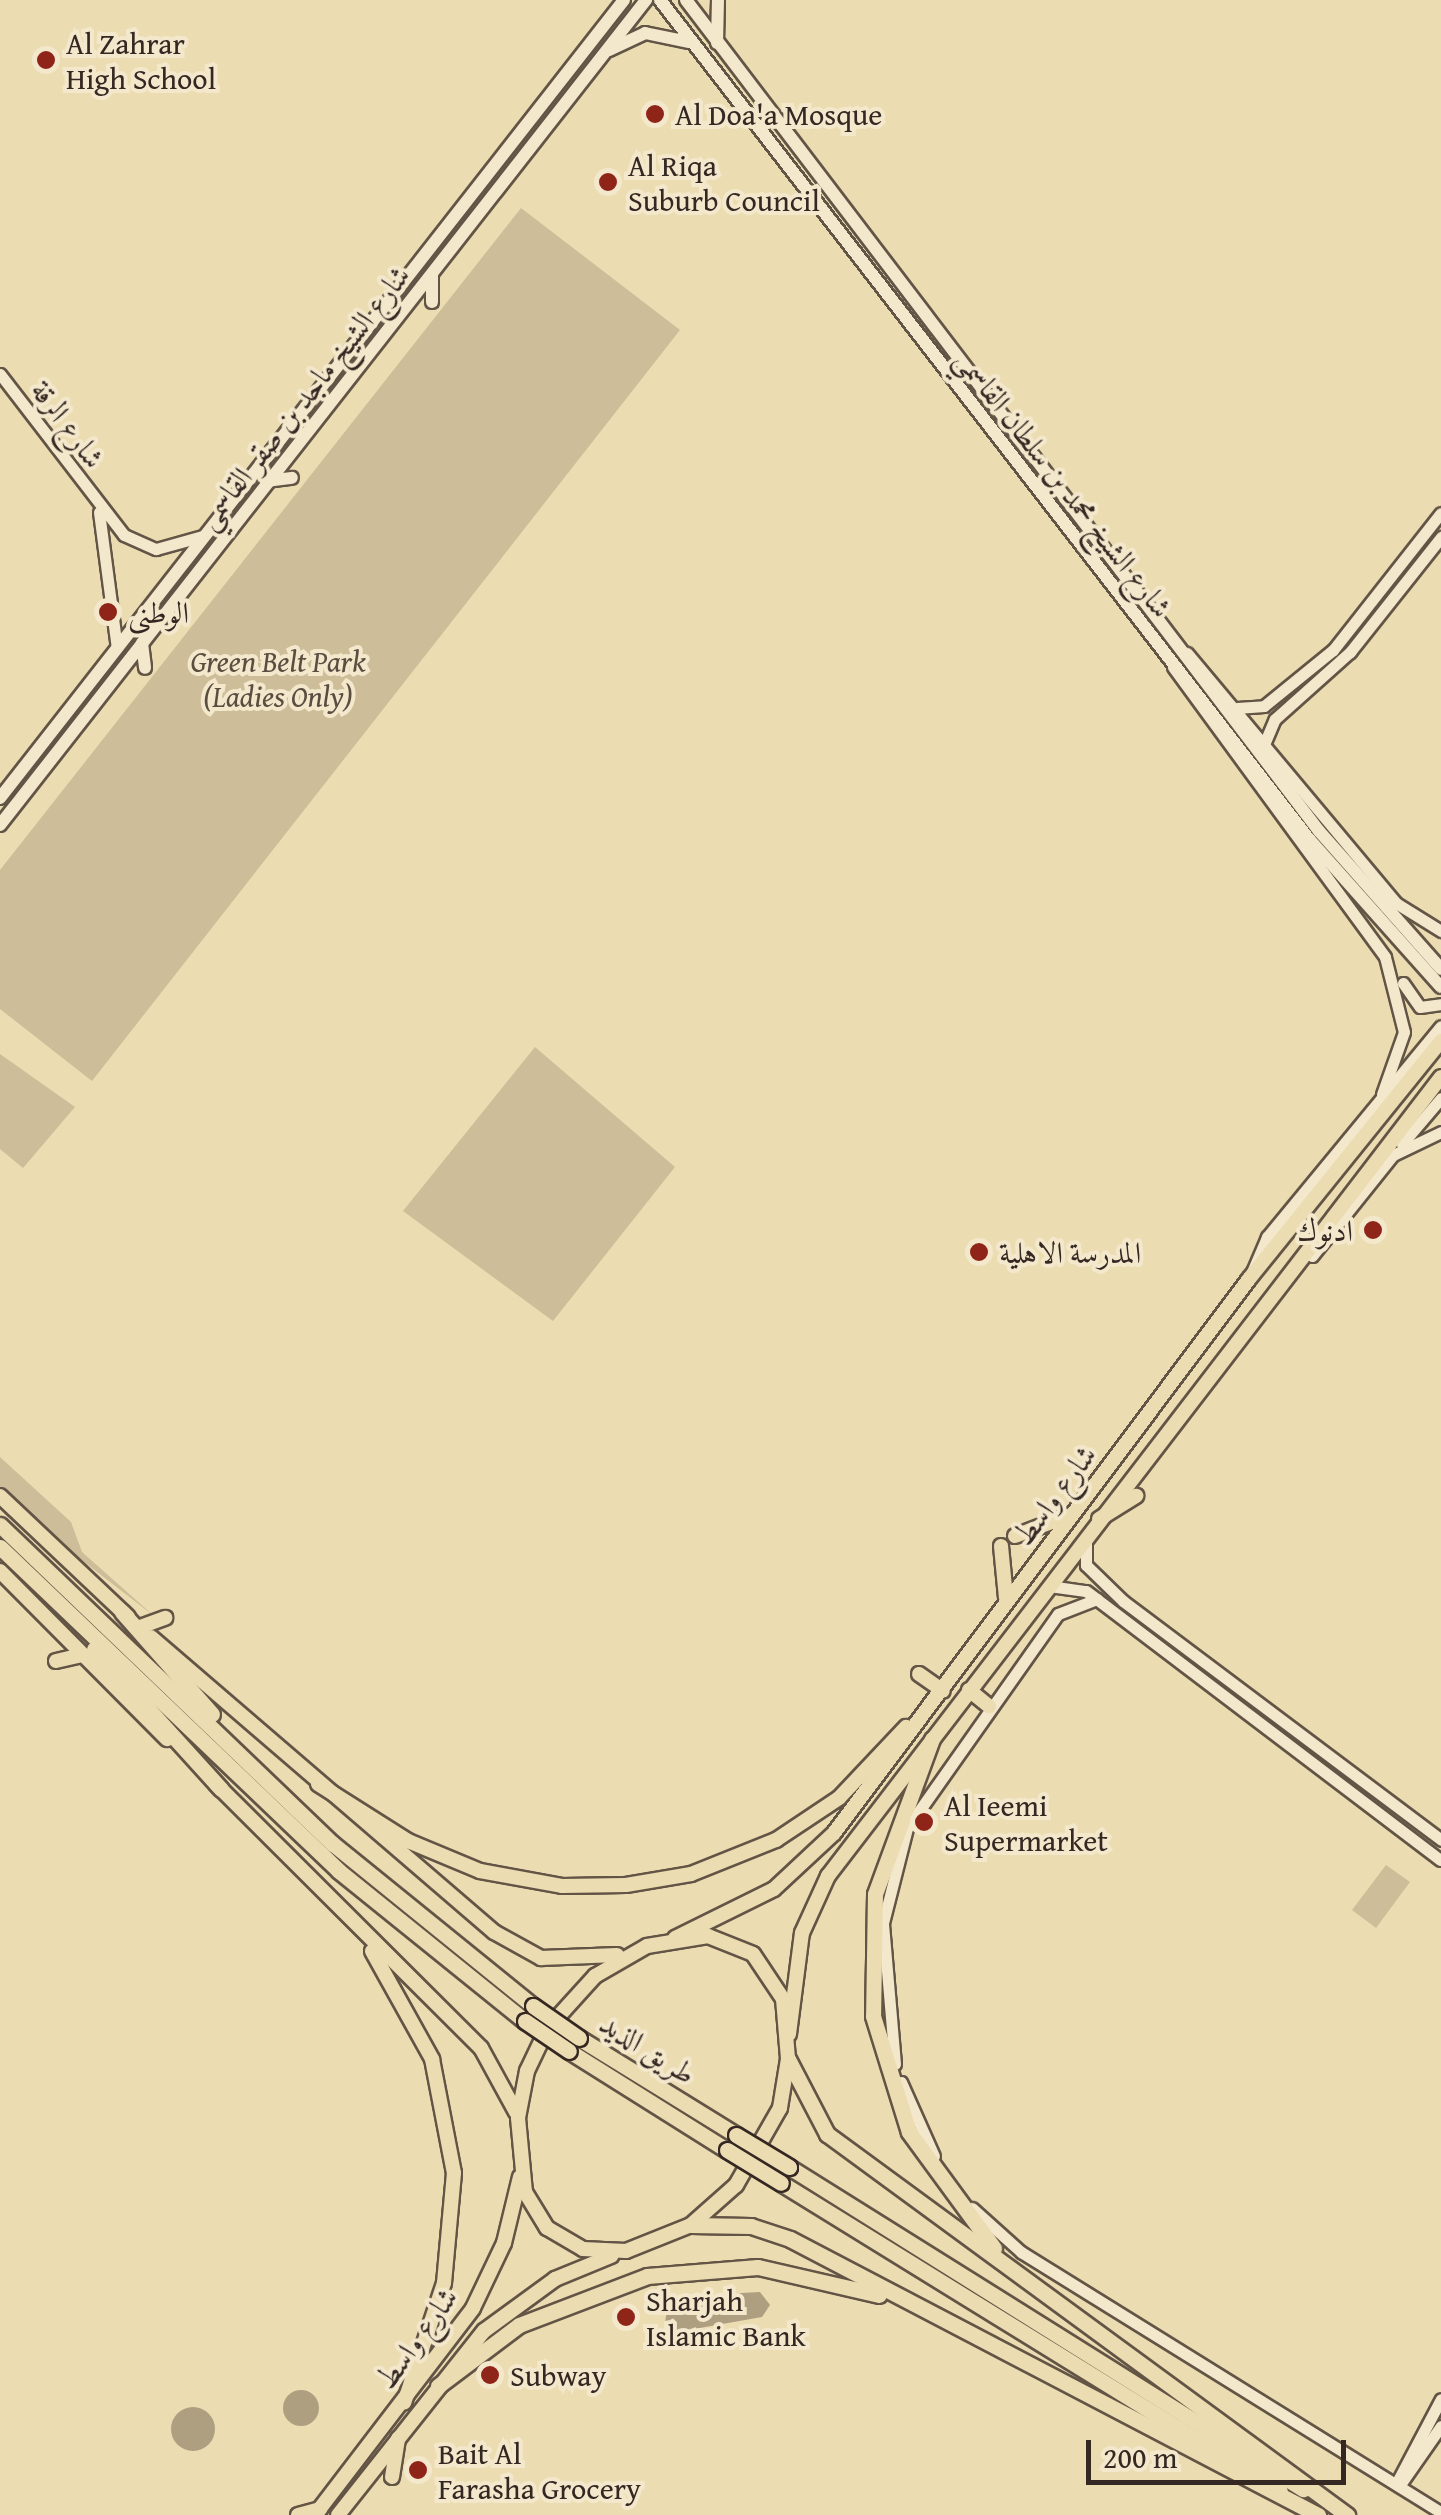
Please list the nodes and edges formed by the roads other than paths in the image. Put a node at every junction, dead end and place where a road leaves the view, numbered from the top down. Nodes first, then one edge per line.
1 (611, 0) edge
2 (624, 0) edge
3 (646, 0) edge
4 (660, 0) edge
5 (686, 0) edge
6 (718, 0) edge
7 (610, 17) junction
8 (718, 45) junction
9 (696, 48) junction
10 (599, 57) junction
11 (432, 274) junction
12 (432, 302) dead end
13 (0, 374) edge
14 (298, 418) junction
15 (294, 447) junction
16 (292, 478) dead end
17 (266, 481) junction
18 (96, 503) junction
19 (1441, 512) edge
20 (207, 534) junction
21 (1441, 537) edge
22 (142, 643) junction
23 (117, 648) junction
24 (1182, 649) junction
25 (1172, 663) junction
26 (145, 668) dead end
27 (1264, 706) junction
28 (1237, 708) junction
29 (1274, 719) junction
30 (1266, 742) junction
31 (0, 798) edge
32 (0, 826) edge
33 (1357, 914) junction
34 (1441, 934) edge
35 (1441, 969) edge
36 (1441, 988) edge
37 (1441, 1004) edge
38 (1441, 1026) edge
39 (1441, 1041) edge
40 (1441, 1077) edge
41 (1382, 1094) junction
42 (1441, 1098) edge
43 (1441, 1106) edge
44 (1418, 1124) junction
45 (1441, 1132) edge
46 (1346, 1137) junction
47 (1328, 1145) dead end
48 (1392, 1156) junction
49 (1249, 1279) junction
50 (1196, 1385) junction
51 (0, 1496) edge
52 (1136, 1496) dead end
53 (1079, 1507) junction
54 (0, 1524) edge
55 (1090, 1525) junction
56 (1015, 1536) dead end
57 (1002, 1546) dead end
58 (0, 1547) edge
59 (0, 1571) edge
60 (36, 1581) junction
61 (1045, 1586) junction
62 (1099, 1601) junction
63 (1123, 1601) junction
64 (1003, 1610) junction
65 (122, 1612) junction
66 (165, 1618) dead end
67 (140, 1628) junction
68 (82, 1655) junction
69 (56, 1661) dead end
70 (920, 1674) dead end
71 (943, 1690) junction
72 (968, 1690) junction
73 (989, 1706) junction
74 (928, 1713) junction
75 (932, 1739) junction
76 (261, 1775) junction
77 (318, 1784) junction
78 (222, 1789) junction
79 (1441, 1840) edge
80 (1441, 1860) edge
81 (348, 1918) junction
82 (675, 1938) junction
83 (647, 1946) junction
84 (529, 2014) junction
85 (788, 2034) junction
86 (788, 2059) junction
87 (518, 2118) junction
88 (521, 2172) junction
89 (785, 2175) junction
90 (691, 2225) junction
91 (626, 2251) junction
92 (1021, 2276) junction
93 (938, 2317) junction
94 (438, 2386) junction
95 (1441, 2399) edge
96 (404, 2403) junction
97 (1441, 2426) edge
98 (399, 2437) junction
99 (1420, 2448) junction
100 (1376, 2472) junction
101 (392, 2477) dead end
102 (1398, 2485) junction
103 (1420, 2499) junction
104 (318, 2512) edge
105 (1441, 2512) edge
106 (298, 2515) edge
107 (338, 2515) edge
108 (1318, 2515) edge
109 (1346, 2515) edge

1 - 7 main road
2 - 7 main road, شارع الشيخ ماجد بن صقر القاسمي
3 - 10 main road, شارع الشيخ ماجد بن صقر القاسمي
4 - 9 main road, شارع الشيخ محمد بن سلطان القاسمي
5 - 8 main road, شارع الشيخ محمد بن سلطان القاسمي
6 - 8 main road
7 - 14 main road, شارع الشيخ ماجد بن صقر القاسمي
8 - 24 main road, شارع الشيخ محمد بن سلطان القاسمي
9 - 10 main road
9 - 25 main road, شارع الشيخ محمد بن سلطان القاسمي
10 - 11 main road, شارع الشيخ ماجد بن صقر القاسمي
11 - 12 main road
11 - 15 main road, شارع الشيخ ماجد بن صقر القاسمي
13 - 18 street, شارع الرقة
14 - 15 main road
14 - 20 main road, شارع الشيخ ماجد بن صقر القاسمي
15 - 17 main road, شارع الشيخ ماجد بن صقر القاسمي
16 - 17 main road
17 - 22 main road, شارع الشيخ ماجد بن صقر القاسمي
18 - 20 street, شارع الرقة
18 - 23 street, شارع الرقة
19 - 27 street
20 - 23 main road, شارع الشيخ ماجد بن صقر القاسمي
21 - 29 street
22 - 26 main road
22 - 32 main road, شارع الشيخ ماجد بن صقر القاسمي
23 - 31 main road, شارع الشيخ ماجد بن صقر القاسمي
24 - 28 street
24 - 35 main road, شارع الشيخ محمد بن سلطان القاسمي
25 - 33 street
25 - 36 main road, شارع الشيخ محمد بن سلطان القاسمي
27 - 28 street
27 - 29 street
28 - 30 street
29 - 30 street
30 - 34 street
33 - 37 street
33 - 41 street
38 - 41 street
39 - 49 main road, شارع واسط
40 - 50 main road, شارع واسط
41 - 46 street
42 - 44 street
43 - 44 street
44 - 48 street
45 - 48 street
46 - 47 street
46 - 49 street
48 - 50 street
49 - 53 main road, شارع واسط
50 - 55 main road, شارع واسط
51 - 65 main road
52 - 55 main road
53 - 56 main road
53 - 64 main road, شارع واسط
54 - 76 highway, طريق الذيد
55 - 61 main road, شارع واسط
55 - 63 street
57 - 64 main road
58 - 60 highway, طريق الذيد
59 - 68 main road
60 - 78 highway
60 - 84 highway, طريق الذيد
61 - 62 street
61 - 72 main road, شارع واسط
62 - 63 street
62 - 73 street
62 - 80 street
63 - 79 street
64 - 71 main road, شارع واسط
65 - 67 main road
65 - 76 highway
66 - 67 main road
67 - 77 main road
68 - 69 main road
68 - 78 main road
70 - 71 main road
71 - 74 main road, شارع واسط
72 - 73 main road
72 - 75 main road, شارع واسط
73 - 100 street
74 - 77 main road
74 - 82 main road, شارع واسط
75 - 85 main road, شارع واسط
75 - 92 highway
76 - 84 highway, طريق الذيد
77 - 83 main road
78 - 81 main road
81 - 87 main road
81 - 96 main road
82 - 83 main road
82 - 85 main road
83 - 87 main road
84 - 89 highway, طريق الذيد, bridge
85 - 86 main road
86 - 90 main road
86 - 92 highway
87 - 88 main road
88 - 91 main road
88 - 96 main road, شارع واسط
89 - 108 highway, طريق الذيد
89 - 109 highway, طريق الذيد
90 - 91 main road
90 - 93 highway
91 - 94 main road, شارع واسط
92 - 109 highway
93 - 94 highway
93 - 108 highway
94 - 98 main road, شارع واسط
95 - 99 street
96 - 104 main road, شارع واسط
97 - 99 street
98 - 101 main road
98 - 107 main road, شارع واسط
99 - 100 street
99 - 102 street
99 - 103 street
100 - 102 street
102 - 103 street
103 - 105 street
104 - 106 main road

